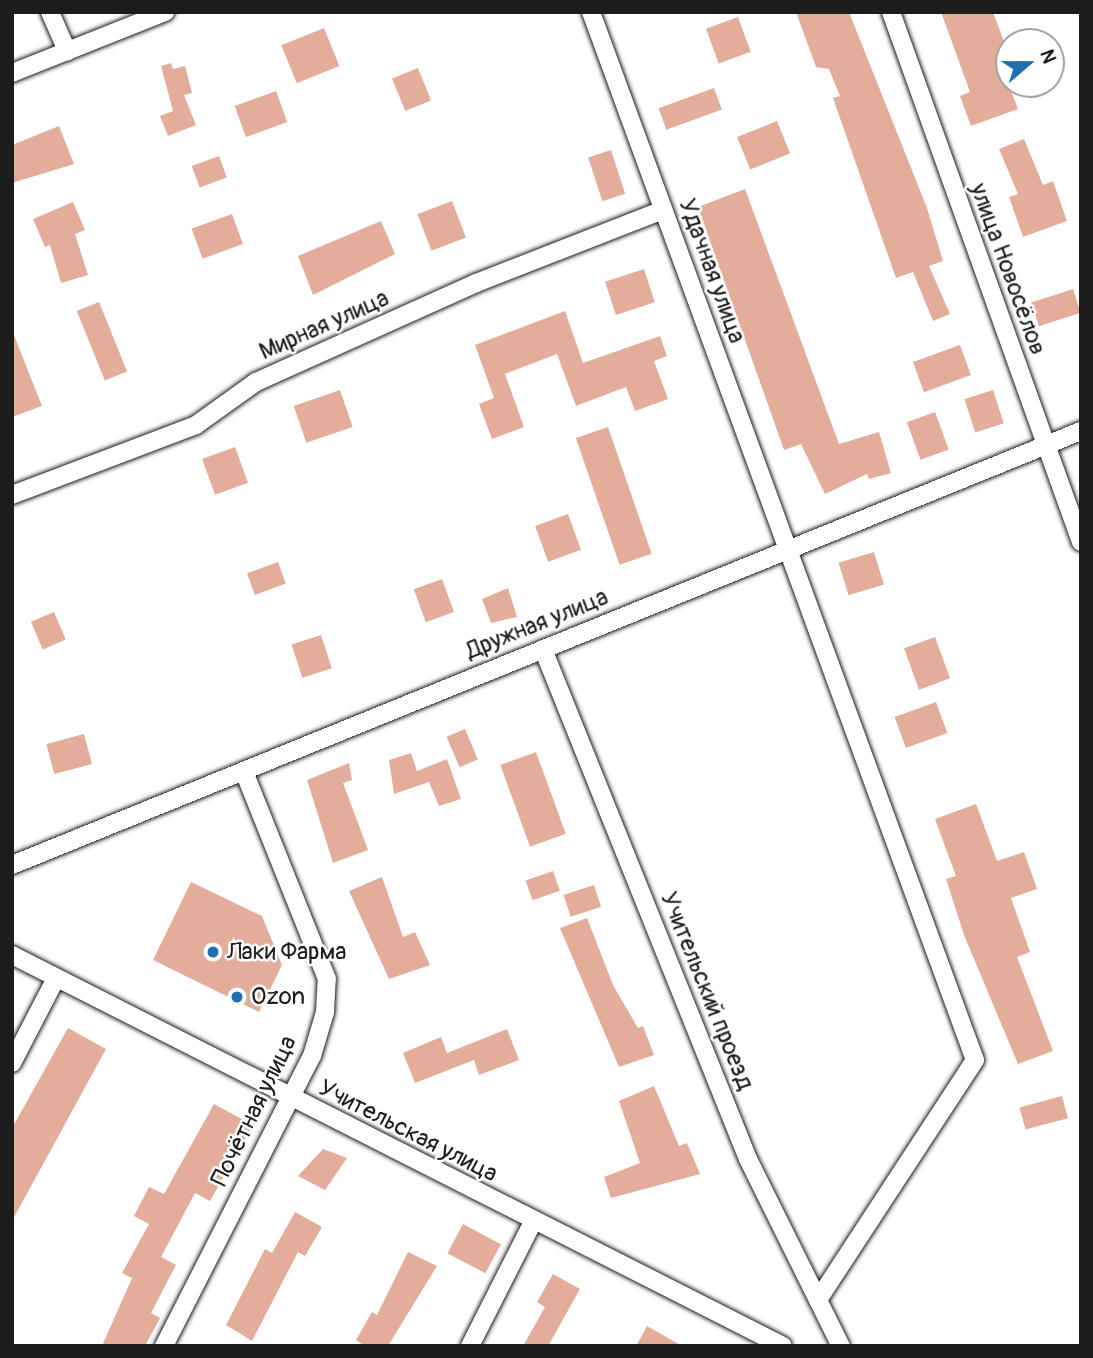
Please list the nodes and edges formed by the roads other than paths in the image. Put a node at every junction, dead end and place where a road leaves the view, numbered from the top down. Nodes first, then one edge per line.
1 (50, 12) edge
2 (165, 12) edge
3 (591, 12) edge
4 (891, 12) edge
5 (67, 51) junction
6 (12, 73) edge
7 (663, 210) junction
8 (1081, 431) edge
9 (1044, 445) junction
10 (12, 495) edge
11 (1081, 542) edge
12 (786, 548) junction
13 (543, 649) junction
14 (244, 772) junction
15 (12, 865) edge
16 (12, 956) edge
17 (56, 978) junction
18 (12, 1063) edge
19 (290, 1097) junction
20 (533, 1222) junction
21 (818, 1300) junction
22 (164, 1346) edge
23 (470, 1346) edge
24 (783, 1346) edge
25 (841, 1346) edge

1 - 5 street
2 - 5 street
3 - 7 street, Удачная улица
4 - 9 street, улица Новосёлов
5 - 6 street
7 - 10 street, Мирная улица
7 - 12 street, Удачная улица
8 - 9 street, Дружная улица
9 - 11 street, улица Новосёлов
9 - 12 street, Дружная улица
12 - 13 street, Дружная улица
12 - 21 street, Удачная улица
13 - 14 street, Дружная улица
13 - 21 street, Учительский проезд
14 - 15 street, Дружная улица
14 - 19 street, Почётная улица
16 - 17 street, Учительская улица
17 - 18 street
17 - 19 street, Учительская улица
19 - 20 street, Учительская улица
19 - 22 street, Почётная улица
20 - 23 street
20 - 24 street, Учительская улица
21 - 25 street, Учительский проезд

